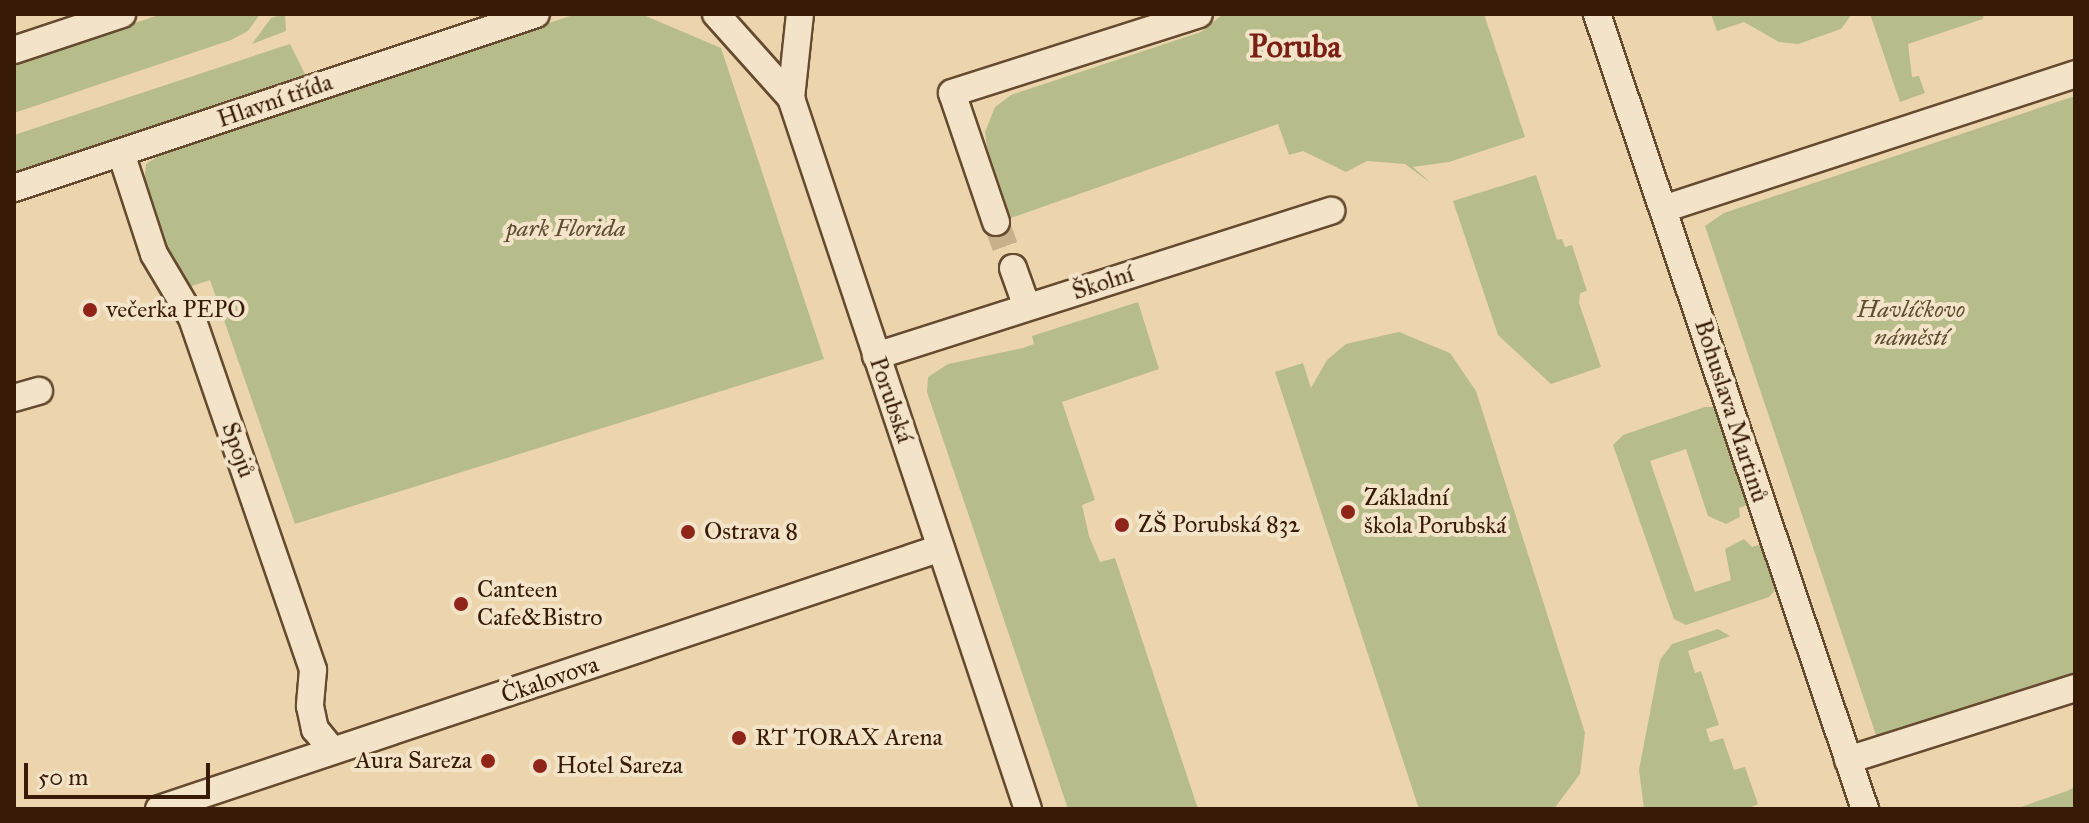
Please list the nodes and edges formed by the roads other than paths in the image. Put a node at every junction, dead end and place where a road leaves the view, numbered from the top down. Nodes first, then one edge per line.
1 (122, 14) edge
2 (536, 14) edge
3 (716, 14) edge
4 (800, 14) edge
5 (1199, 14) edge
6 (1597, 14) edge
7 (14, 50) edge
8 (2075, 74) edge
9 (791, 98) junction
10 (121, 153) junction
11 (14, 188) edge
12 (1663, 209) junction
13 (1331, 211) dead end
14 (996, 222) tunnel mouth
15 (1013, 268) tunnel mouth
16 (1027, 307) junction
17 (876, 356) junction
18 (39, 391) dead end
19 (14, 398) edge
20 (941, 548) junction
21 (2075, 688) edge
22 (333, 751) junction
23 (1848, 760) junction
24 (159, 809) edge
25 (1028, 809) edge
26 (1865, 809) edge

1 - 7 street
2 - 10 street, Hlavní třída
3 - 9 street, Porubská
4 - 9 street
5 - 14 street
6 - 12 street, Bohuslava Martinů
8 - 12 street
9 - 17 street, Porubská
10 - 11 street, Hlavní třída
10 - 22 street, Spojů
12 - 23 street, Bohuslava Martinů
13 - 16 street, Školní
15 - 16 street
16 - 17 street, Školní
17 - 20 street, Porubská
18 - 19 street
20 - 22 street, Čkalovova
20 - 25 street, Porubská
21 - 23 street
22 - 24 street, Čkalovova
23 - 26 street, Bohuslava Martinů

